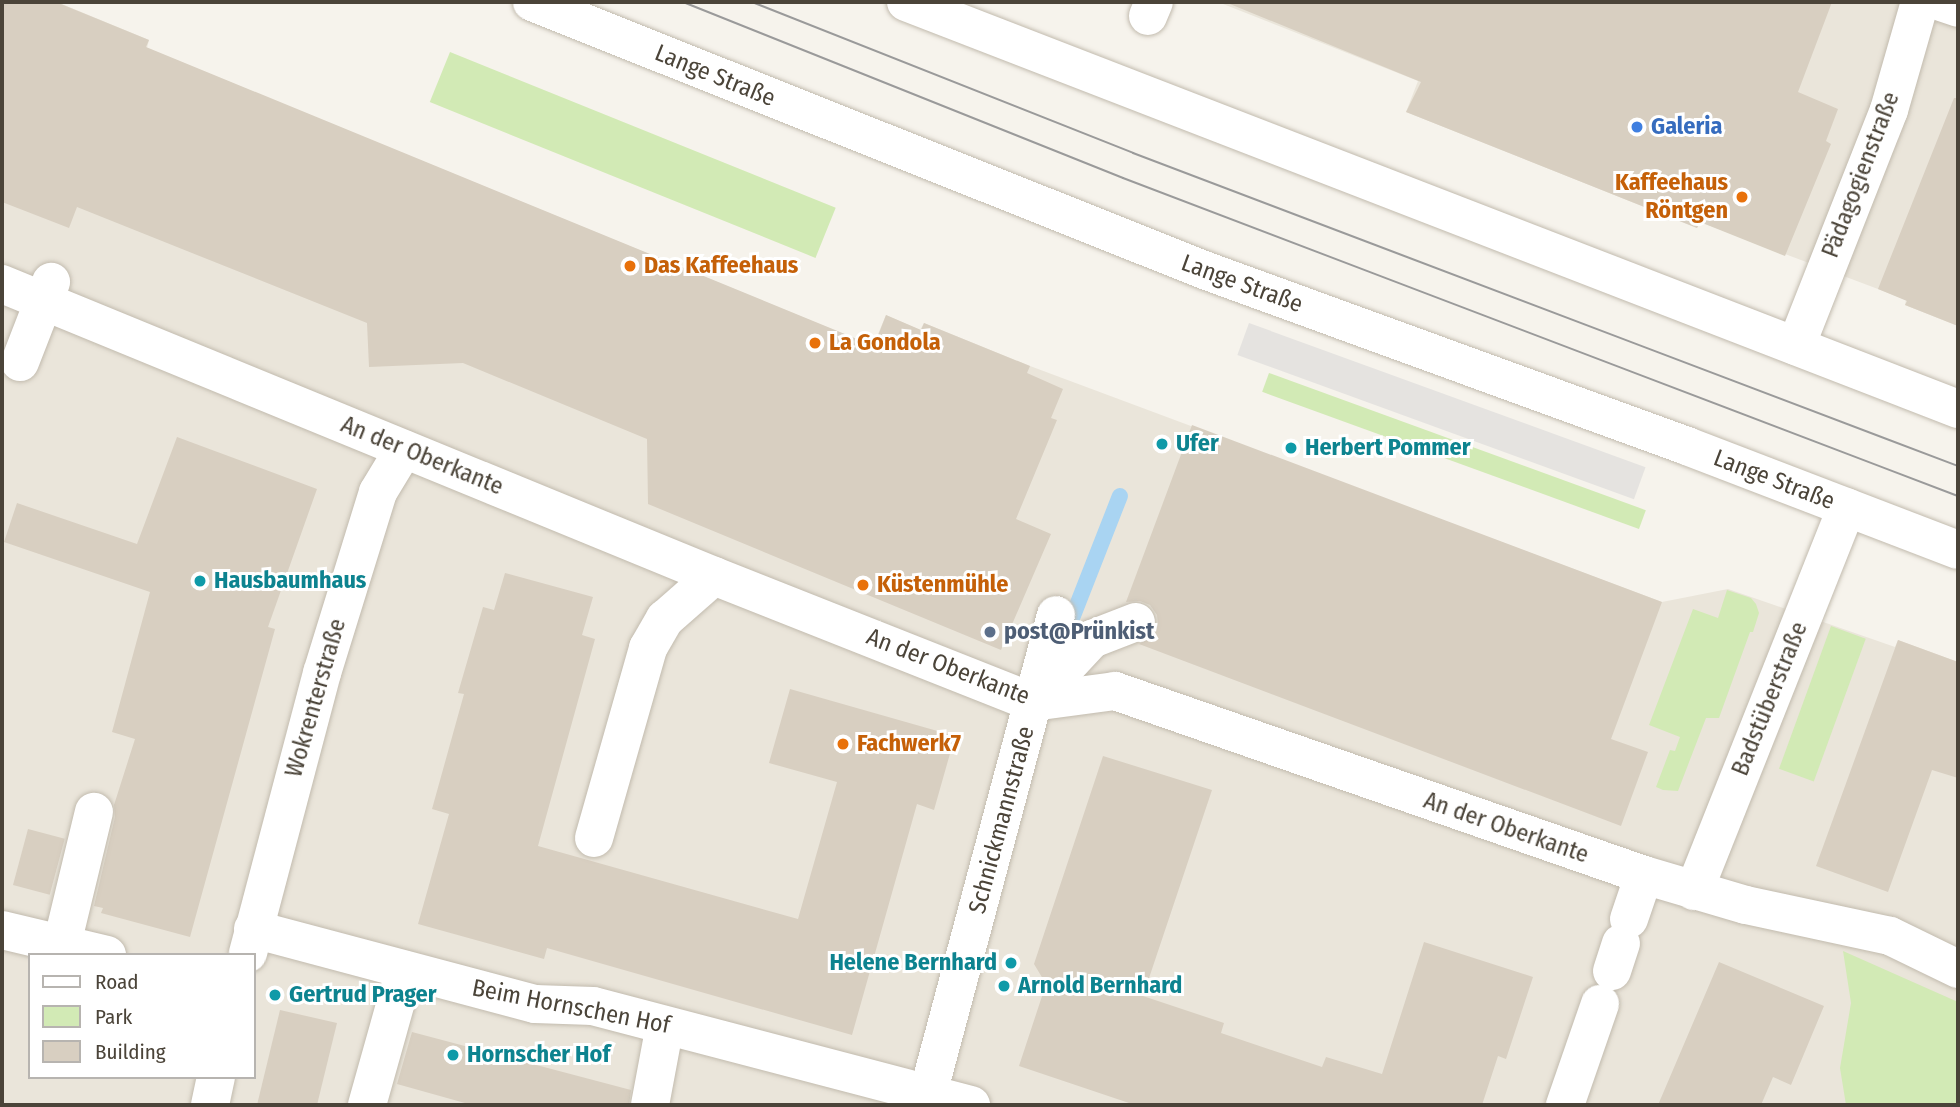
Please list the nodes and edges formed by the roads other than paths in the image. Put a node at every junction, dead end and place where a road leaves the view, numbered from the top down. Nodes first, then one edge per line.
1 (533, 2) edge
2 (906, 2) edge
3 (1920, 2) edge
4 (1941, 2) edge
5 (1958, 8) edge
6 (2, 284) edge
7 (48, 292) junction
8 (1796, 346) junction
9 (20, 362) dead end
10 (1958, 409) edge
11 (404, 449) junction
12 (1847, 507) junction
13 (1958, 550) edge
14 (714, 576) junction
15 (1056, 615) dead end
16 (1136, 622) dead end
17 (1033, 702) junction
18 (94, 812) dead end
19 (594, 838) dead end
20 (1644, 875) junction
21 (1694, 891) junction
22 (2, 930) edge
23 (251, 942) edge
24 (62, 944) junction
25 (99, 953) edge
26 (1958, 969) edge
27 (405, 971) junction
28 (665, 1024) junction
29 (216, 1079) edge
30 (927, 1099) edge
31 (210, 1105) edge
32 (367, 1105) edge
33 (650, 1105) edge
34 (971, 1105) edge
35 (1565, 1105) edge

1 - 12 street, Lange Straße
2 - 8 street
3 - 8 street, Pädagogienstraße
4 - 5 street
6 - 7 street, An der Oberkante
7 - 9 street
7 - 11 street, An der Oberkante
8 - 10 street
11 - 14 street, An der Oberkante
11 - 23 street, Wokrenterstraße
12 - 13 street, Lange Straße
12 - 21 street, Badstüberstraße
14 - 17 street, An der Oberkante
14 - 19 street
15 - 17 street, Schnickmannstraße
16 - 17 street
17 - 20 street, An der Oberkante
17 - 30 street, Schnickmannstraße
18 - 24 street
20 - 21 street, An der Oberkante
20 - 35 street
21 - 26 street, An der Oberkante
22 - 24 street
23 - 27 street, Beim Hornschen Hof
24 - 25 street
27 - 28 street, Beim Hornschen Hof
27 - 32 street
28 - 30 street, Beim Hornschen Hof
28 - 33 street
29 - 31 street
30 - 34 street, Beim Hornschen Hof

